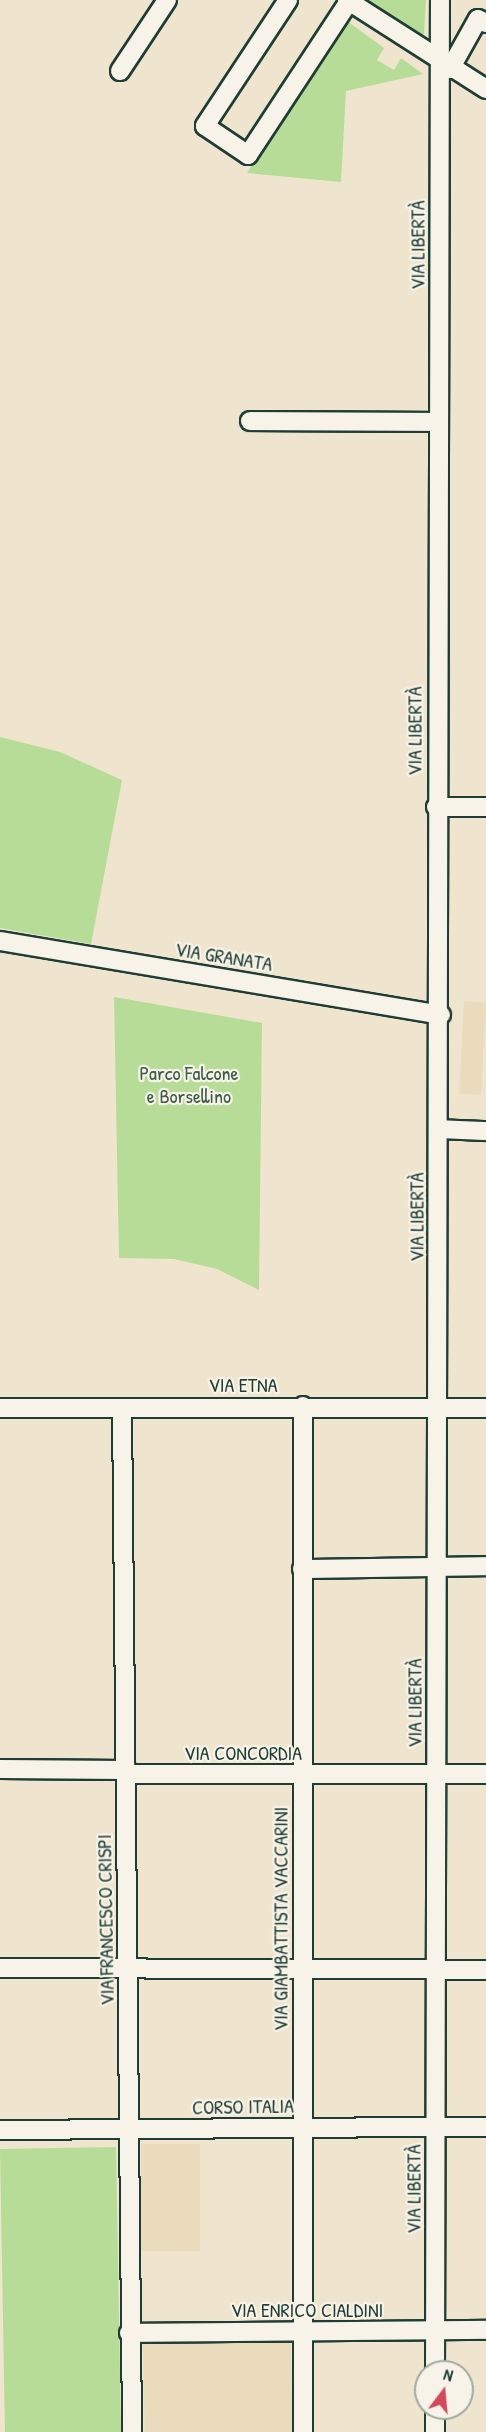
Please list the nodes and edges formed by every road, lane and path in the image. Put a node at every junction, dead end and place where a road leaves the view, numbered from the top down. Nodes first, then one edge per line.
1 (167, 0) edge
2 (288, 0) edge
3 (440, 0) edge
4 (348, 1) edge
5 (486, 23) edge
6 (445, 66) junction
7 (120, 71) dead end
8 (486, 89) edge
9 (250, 421) dead end
10 (438, 422) junction
11 (436, 807) junction
12 (486, 807) edge
13 (0, 941) edge
14 (441, 1015) junction
15 (438, 1129) junction
16 (486, 1131) edge
17 (303, 1406) junction
18 (122, 1407) junction
19 (0, 1408) edge
20 (486, 1408) edge
21 (438, 1409) junction
22 (436, 1566) junction
23 (486, 1566) edge
24 (302, 1569) junction
25 (0, 1769) edge
26 (124, 1770) junction
27 (436, 1774) junction
28 (486, 1774) edge
29 (301, 1775) junction
30 (0, 1968) edge
31 (130, 1969) junction
32 (304, 1970) junction
33 (436, 1970) junction
34 (486, 1970) edge
35 (435, 2127) junction
36 (486, 2127) edge
37 (303, 2128) junction
38 (128, 2129) junction
39 (0, 2130) edge
40 (435, 2330) junction
41 (486, 2330) edge
42 (303, 2331) junction
43 (129, 2333) junction
44 (435, 2360) edge
45 (132, 2432) edge
46 (303, 2432) edge

1 - 7 street
2 - 4 street
3 - 6 street, VIA LIBERTÀ
4 - 6 street
5 - 6 street
6 - 8 street
6 - 10 street, VIA LIBERTÀ
9 - 10 street
10 - 11 street, VIA LIBERTÀ
11 - 12 street
11 - 14 street, VIA LIBERTÀ
13 - 14 street, VIA GRANATA
14 - 15 street, VIA LIBERTÀ
15 - 16 street
15 - 21 street, VIA LIBERTÀ
17 - 18 street, VIA ETNA
17 - 21 street, VIA ETNA
17 - 24 street, VIA GIAMBATTISTA VACCARINI
18 - 19 street, VIA ETNA
18 - 26 street, VIA FRANCESCO CRISPI
20 - 21 street, VIA ETNA
21 - 22 street, VIA LIBERTÀ
22 - 23 street
22 - 24 street
22 - 27 street, VIA LIBERTÀ
24 - 29 street, VIA GIAMBATTISTA VACCARINI
25 - 26 street, VIA CONCORDIA
26 - 29 street, VIA CONCORDIA
26 - 31 street, VIA FRANCESCO CRISPI
27 - 28 street, VIA CONCORDIA
27 - 29 street, VIA CONCORDIA
27 - 33 street, VIA LIBERTÀ
29 - 32 street, VIA GIAMBATTISTA VACCARINI
30 - 31 street
31 - 32 street
31 - 38 street, VIA FRANCESCO CRISPI
32 - 33 street
32 - 37 street, VIA GIAMBATTISTA VACCARINI
33 - 34 street
33 - 35 street, VIA LIBERTÀ
35 - 36 street, CORSO ITALIA
35 - 37 street, CORSO ITALIA
35 - 40 street, VIA LIBERTÀ
37 - 38 street, CORSO ITALIA
37 - 42 street, VIA GIAMBATTISTA VACCARINI
38 - 39 street, CORSO ITALIA
38 - 43 street, VIA FRANCESCO CRISPI
40 - 41 street, VIA ENRICO CIALDINI
40 - 42 street, VIA ENRICO CIALDINI
40 - 44 street, VIA LIBERTÀ
42 - 43 street, VIA ENRICO CIALDINI
42 - 46 street, VIA GIAMBATTISTA VACCARINI
43 - 45 street, VIA FRANCESCO CRISPI

